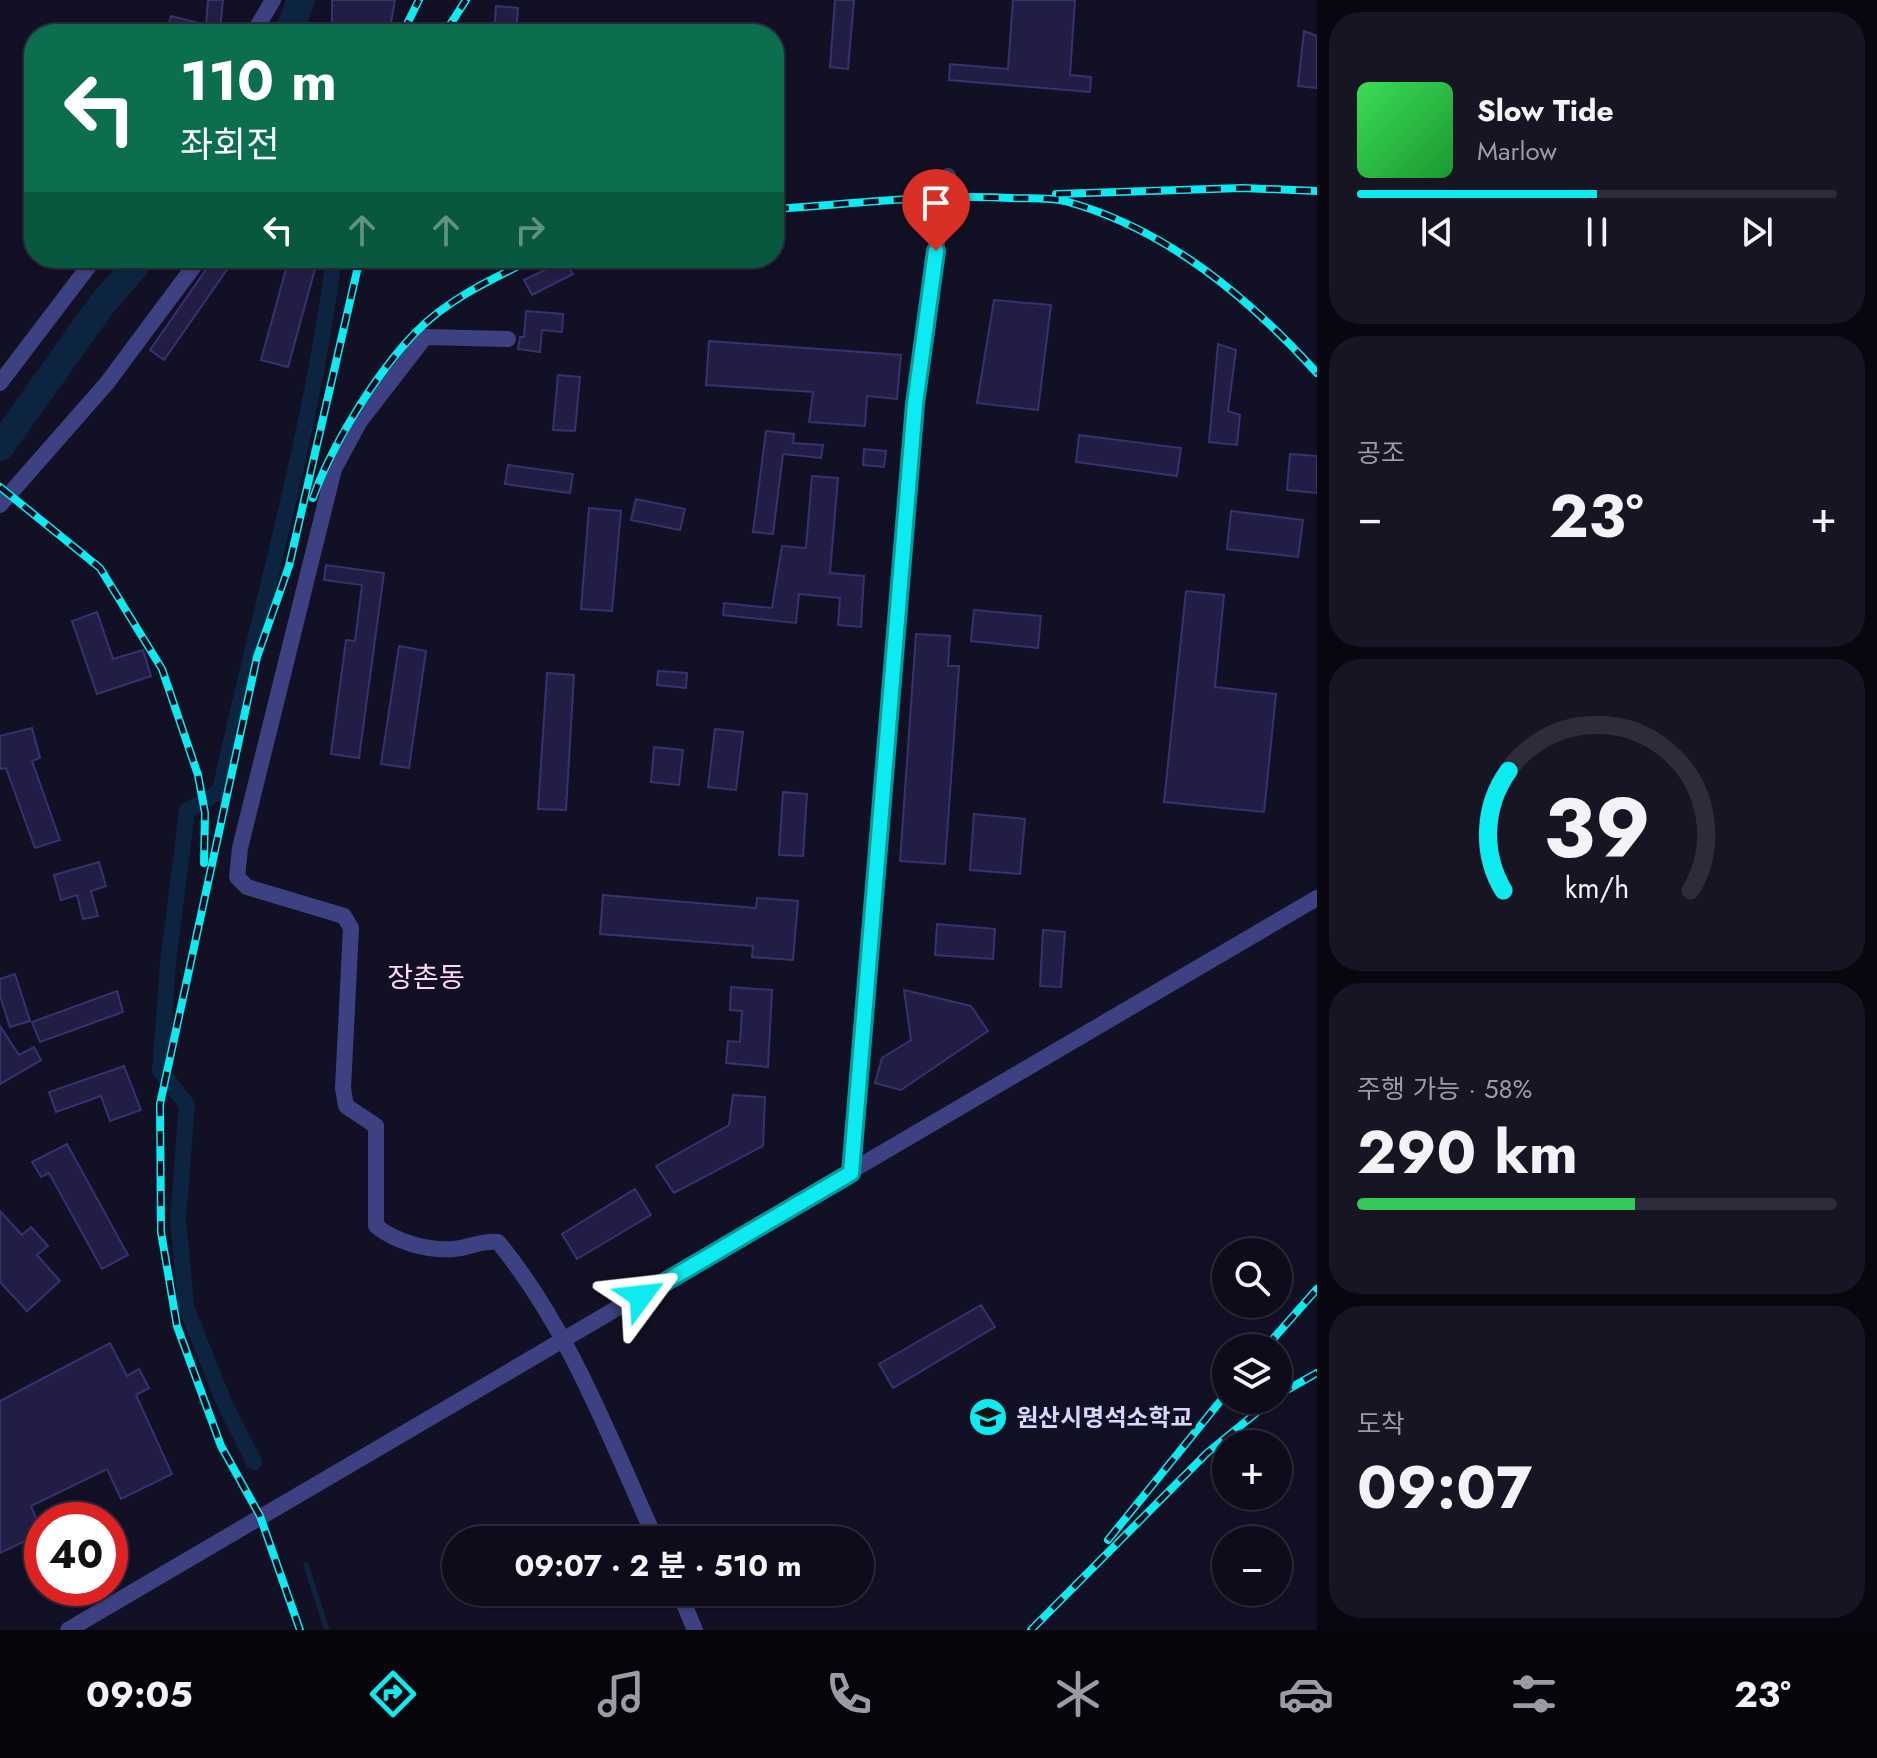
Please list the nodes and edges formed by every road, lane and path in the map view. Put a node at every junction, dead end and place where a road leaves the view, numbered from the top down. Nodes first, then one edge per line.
1 (273, 0) edge
2 (259, 24) edge
3 (948, 176) dead end
4 (87, 268) edge
5 (193, 268) edge
6 (508, 339) dead end
7 (0, 383) edge
8 (0, 505) edge
9 (1317, 898) edge
10 (851, 1173) junction
11 (563, 1342) junction
12 (649, 1526) edge
13 (685, 1606) edge
14 (68, 1630) edge
15 (695, 1630) edge

1 - 2 street
3 - 10 street
4 - 7 street
5 - 8 street
6 - 11 street
9 - 10 street
10 - 11 street
11 - 12 street
11 - 14 street
13 - 15 street

